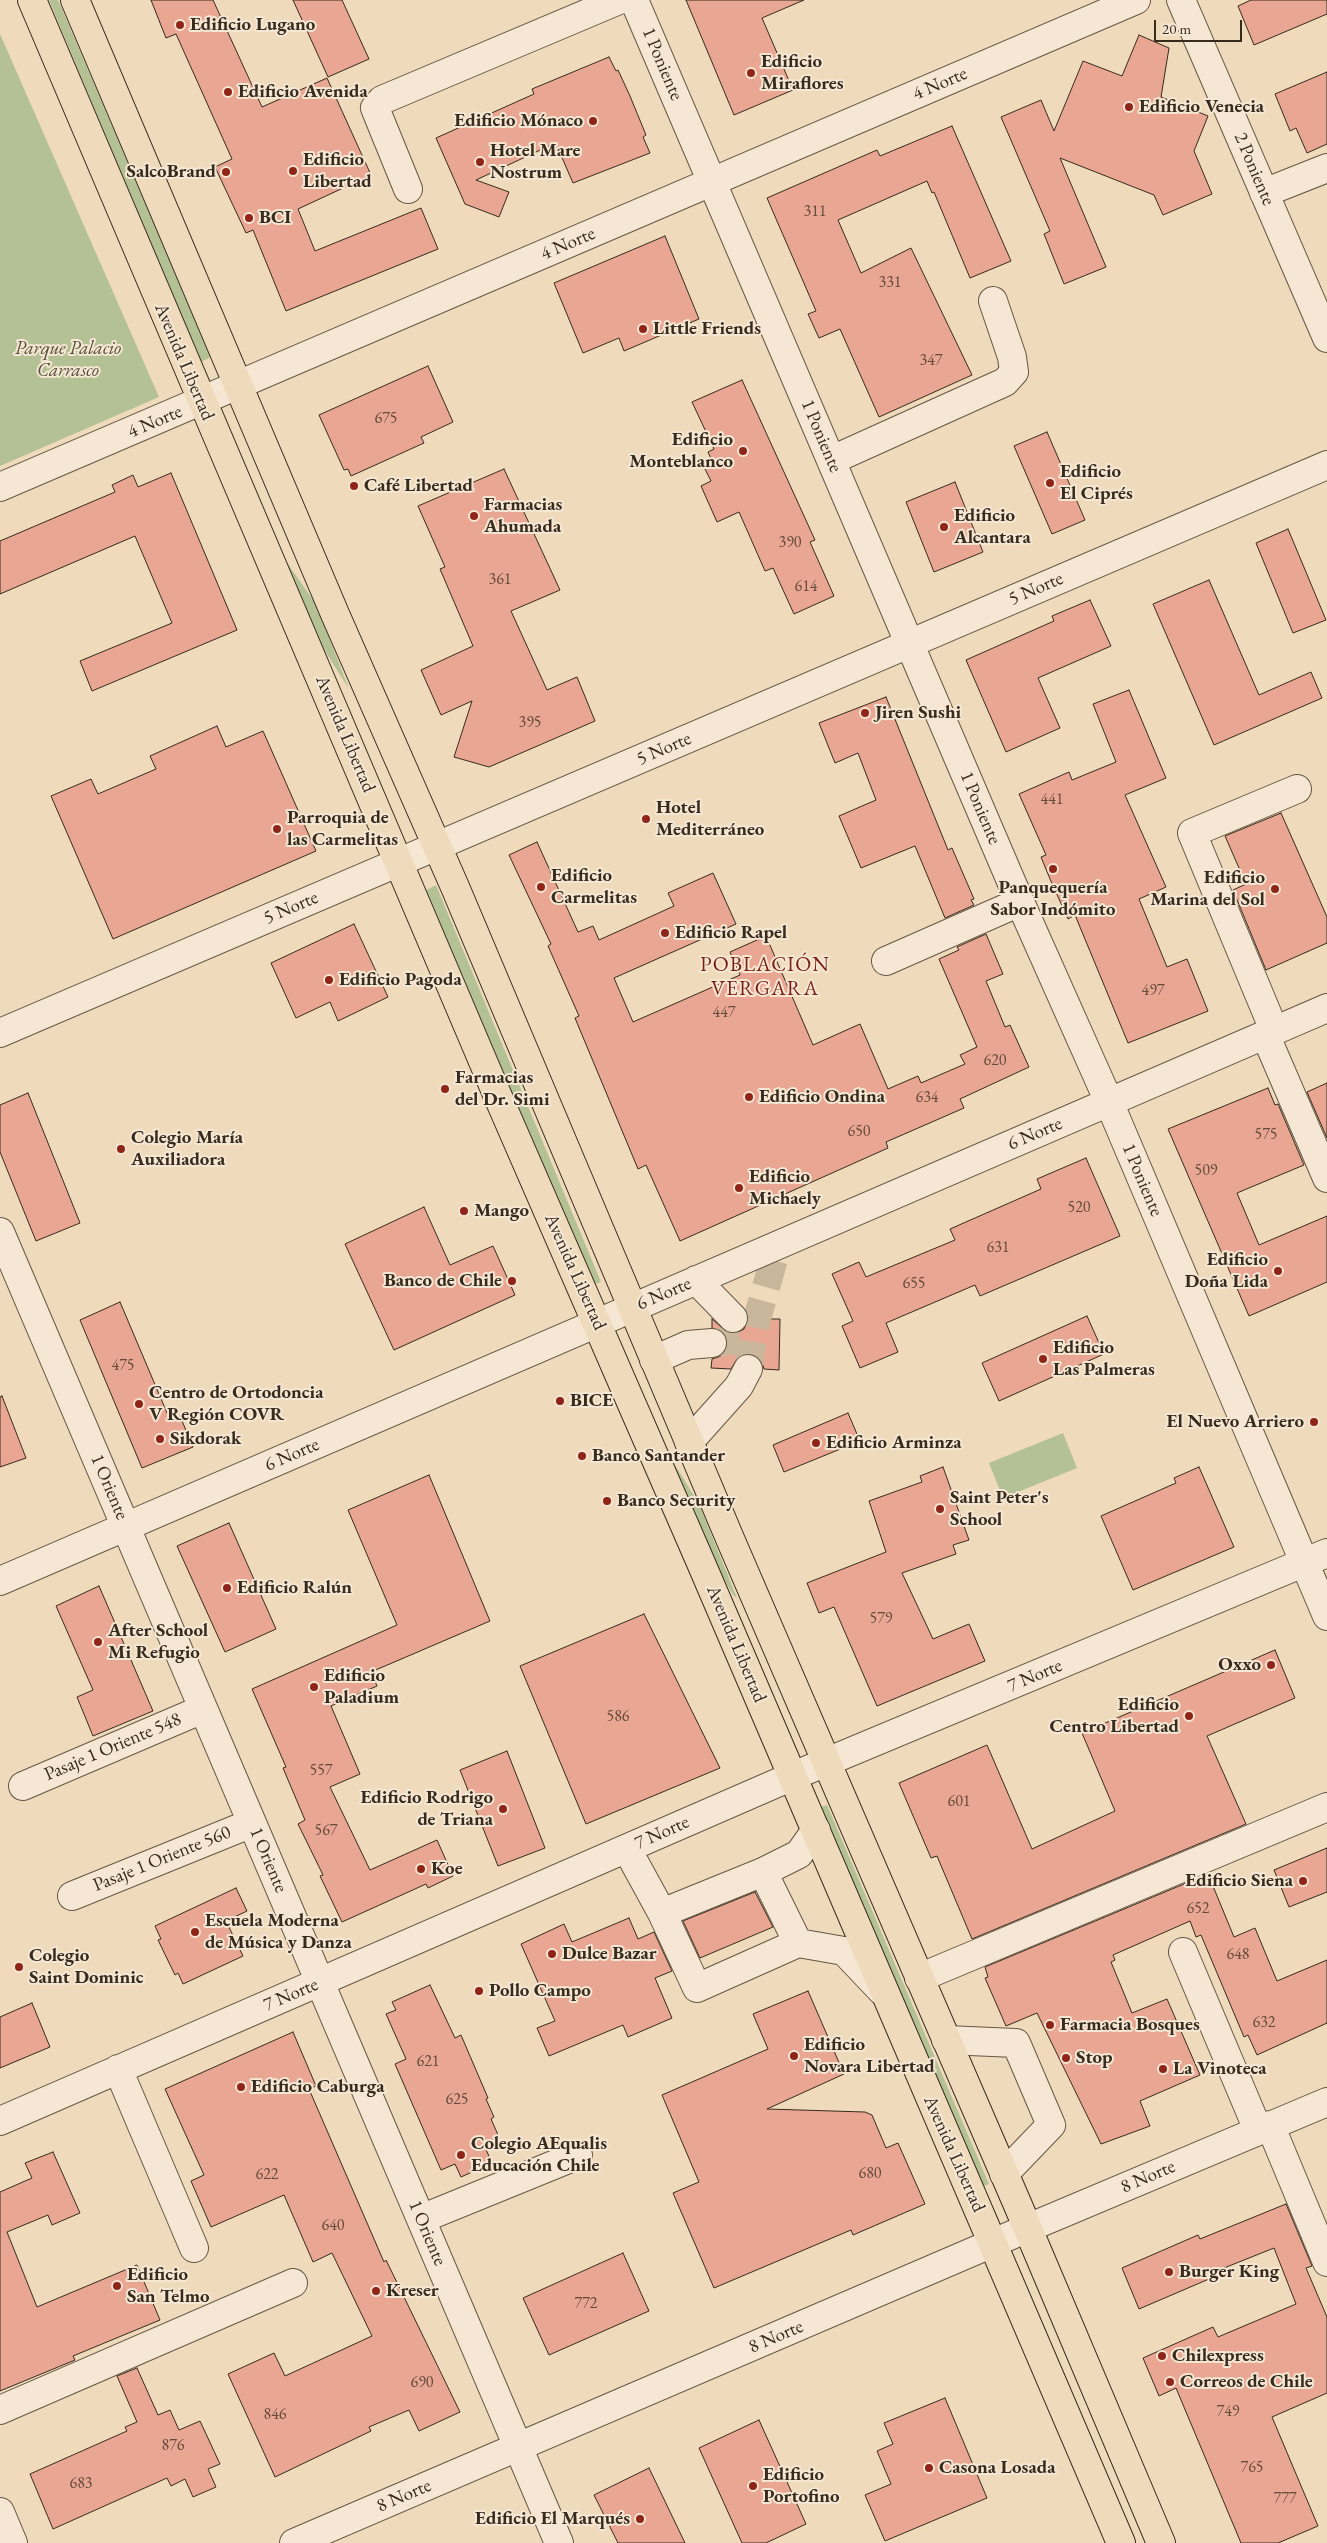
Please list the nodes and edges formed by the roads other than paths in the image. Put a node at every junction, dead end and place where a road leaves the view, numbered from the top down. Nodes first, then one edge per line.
1 (32, 0) edge
2 (74, 0) edge
3 (619, 0) edge
4 (634, 0) edge
5 (1136, 0) edge
6 (1181, 0) edge
7 (1327, 168) edge
8 (712, 183) junction
9 (408, 189) dead end
10 (1264, 193) junction
11 (993, 301) dead end
12 (1327, 338) edge
13 (239, 386) junction
14 (201, 402) junction
15 (832, 460) junction
16 (1327, 464) edge
17 (0, 487) edge
18 (910, 643) junction
19 (1297, 789) dead end
20 (438, 846) junction
21 (399, 862) junction
22 (1020, 902) junction
23 (886, 961) dead end
24 (1327, 1008) edge
25 (1270, 1032) junction
26 (0, 1033) edge
27 (1108, 1102) junction
28 (1327, 1178) edge
29 (0, 1232) edge
30 (696, 1280) junction
31 (632, 1308) junction
32 (733, 1318) dead end
33 (597, 1323) junction
34 (712, 1343) tunnel mouth
35 (654, 1360) junction
36 (748, 1369) tunnel mouth
37 (689, 1442) junction
38 (126, 1527) junction
39 (1316, 1558) edge
40 (0, 1581) edge
41 (1327, 1616) edge
42 (203, 1709) junction
43 (826, 1763) junction
44 (793, 1776) junction
45 (23, 1786) dead end
46 (1327, 1807) edge
47 (252, 1823) junction
48 (816, 1830) junction
49 (627, 1848) junction
50 (763, 1872) junction
51 (72, 1896) dead end
52 (662, 1913) junction
53 (798, 1943) junction
54 (1184, 1952) dead end
55 (919, 1978) junction
56 (320, 1982) junction
57 (883, 1992) junction
58 (946, 2040) junction
59 (118, 2069) junction
60 (1327, 2102) edge
61 (0, 2121) edge
62 (1264, 2127) junction
63 (578, 2155) dead end
64 (1004, 2174) junction
65 (421, 2220) junction
66 (1028, 2228) junction
67 (993, 2244) junction
68 (194, 2248) dead end
69 (1327, 2262) edge
70 (293, 2283) dead end
71 (0, 2410) edge
72 (518, 2448) junction
73 (0, 2512) edge
74 (13, 2543) edge
75 (294, 2543) edge
76 (559, 2543) edge
77 (1121, 2543) edge
78 (1160, 2543) edge

1 - 14 main road, Avenida Libertad
2 - 13 main road, Avenida Libertad
3 - 9 street
4 - 8 street, 1 Poniente
5 - 8 street, 4 Norte
6 - 10 street, 2 Poniente
7 - 10 street
8 - 13 street, 4 Norte
8 - 15 street, 1 Poniente
10 - 12 street, 2 Poniente
11 - 15 street
13 - 14 street, 4 Norte
13 - 20 main road, Avenida Libertad
14 - 17 street, 4 Norte
14 - 21 main road, Avenida Libertad
15 - 18 street, 1 Poniente
16 - 18 street, 5 Norte
18 - 20 street, 5 Norte
18 - 22 street, 1 Poniente
19 - 25 street
20 - 21 street, 5 Norte
20 - 31 main road, Avenida Libertad
21 - 26 street, 5 Norte
21 - 33 main road, Avenida Libertad
22 - 23 street
22 - 27 street, 1 Poniente
24 - 25 street, 6 Norte
25 - 27 street, 6 Norte
25 - 28 street
27 - 30 street, 6 Norte
27 - 39 street, 1 Poniente
29 - 38 street, 1 Oriente
30 - 31 street, 6 Norte
30 - 32 street
31 - 33 street, 6 Norte
31 - 35 main road, Avenida Libertad
33 - 38 street, 6 Norte
33 - 44 main road, Avenida Libertad
34 - 35 street
35 - 37 main road, Avenida Libertad
36 - 37 street
37 - 43 main road, Avenida Libertad
38 - 40 street, 6 Norte
38 - 42 street, 1 Oriente
39 - 41 street, 1 Poniente
39 - 43 street, 7 Norte
42 - 45 street, Pasaje 1 Oriente 548
42 - 47 street, 1 Oriente
43 - 44 street, 7 Norte
43 - 55 main road, Avenida Libertad
44 - 48 main road, Avenida Libertad
44 - 49 street, 7 Norte
46 - 55 street
47 - 51 street, Pasaje 1 Oriente 560
47 - 56 street, 1 Oriente
48 - 50 street
48 - 57 main road, Avenida Libertad
49 - 52 street
49 - 56 street, 7 Norte
50 - 52 street
50 - 53 street
52 - 53 street
53 - 57 street
54 - 62 street
55 - 58 main road, Avenida Libertad
56 - 59 street, 7 Norte
56 - 65 street, 1 Oriente
57 - 67 main road, Avenida Libertad
58 - 64 main road, Avenida Libertad
58 - 64 street
59 - 61 street, 7 Norte
59 - 68 street
60 - 62 street, 8 Norte
62 - 66 street, 8 Norte
62 - 69 street
63 - 65 street
64 - 66 main road, Avenida Libertad
65 - 72 street, 1 Oriente
66 - 67 street, 8 Norte
66 - 78 main road, Avenida Libertad
67 - 72 street, 8 Norte
67 - 77 main road, Avenida Libertad
70 - 71 street
72 - 75 street, 8 Norte
72 - 76 street, 1 Oriente
73 - 74 street

